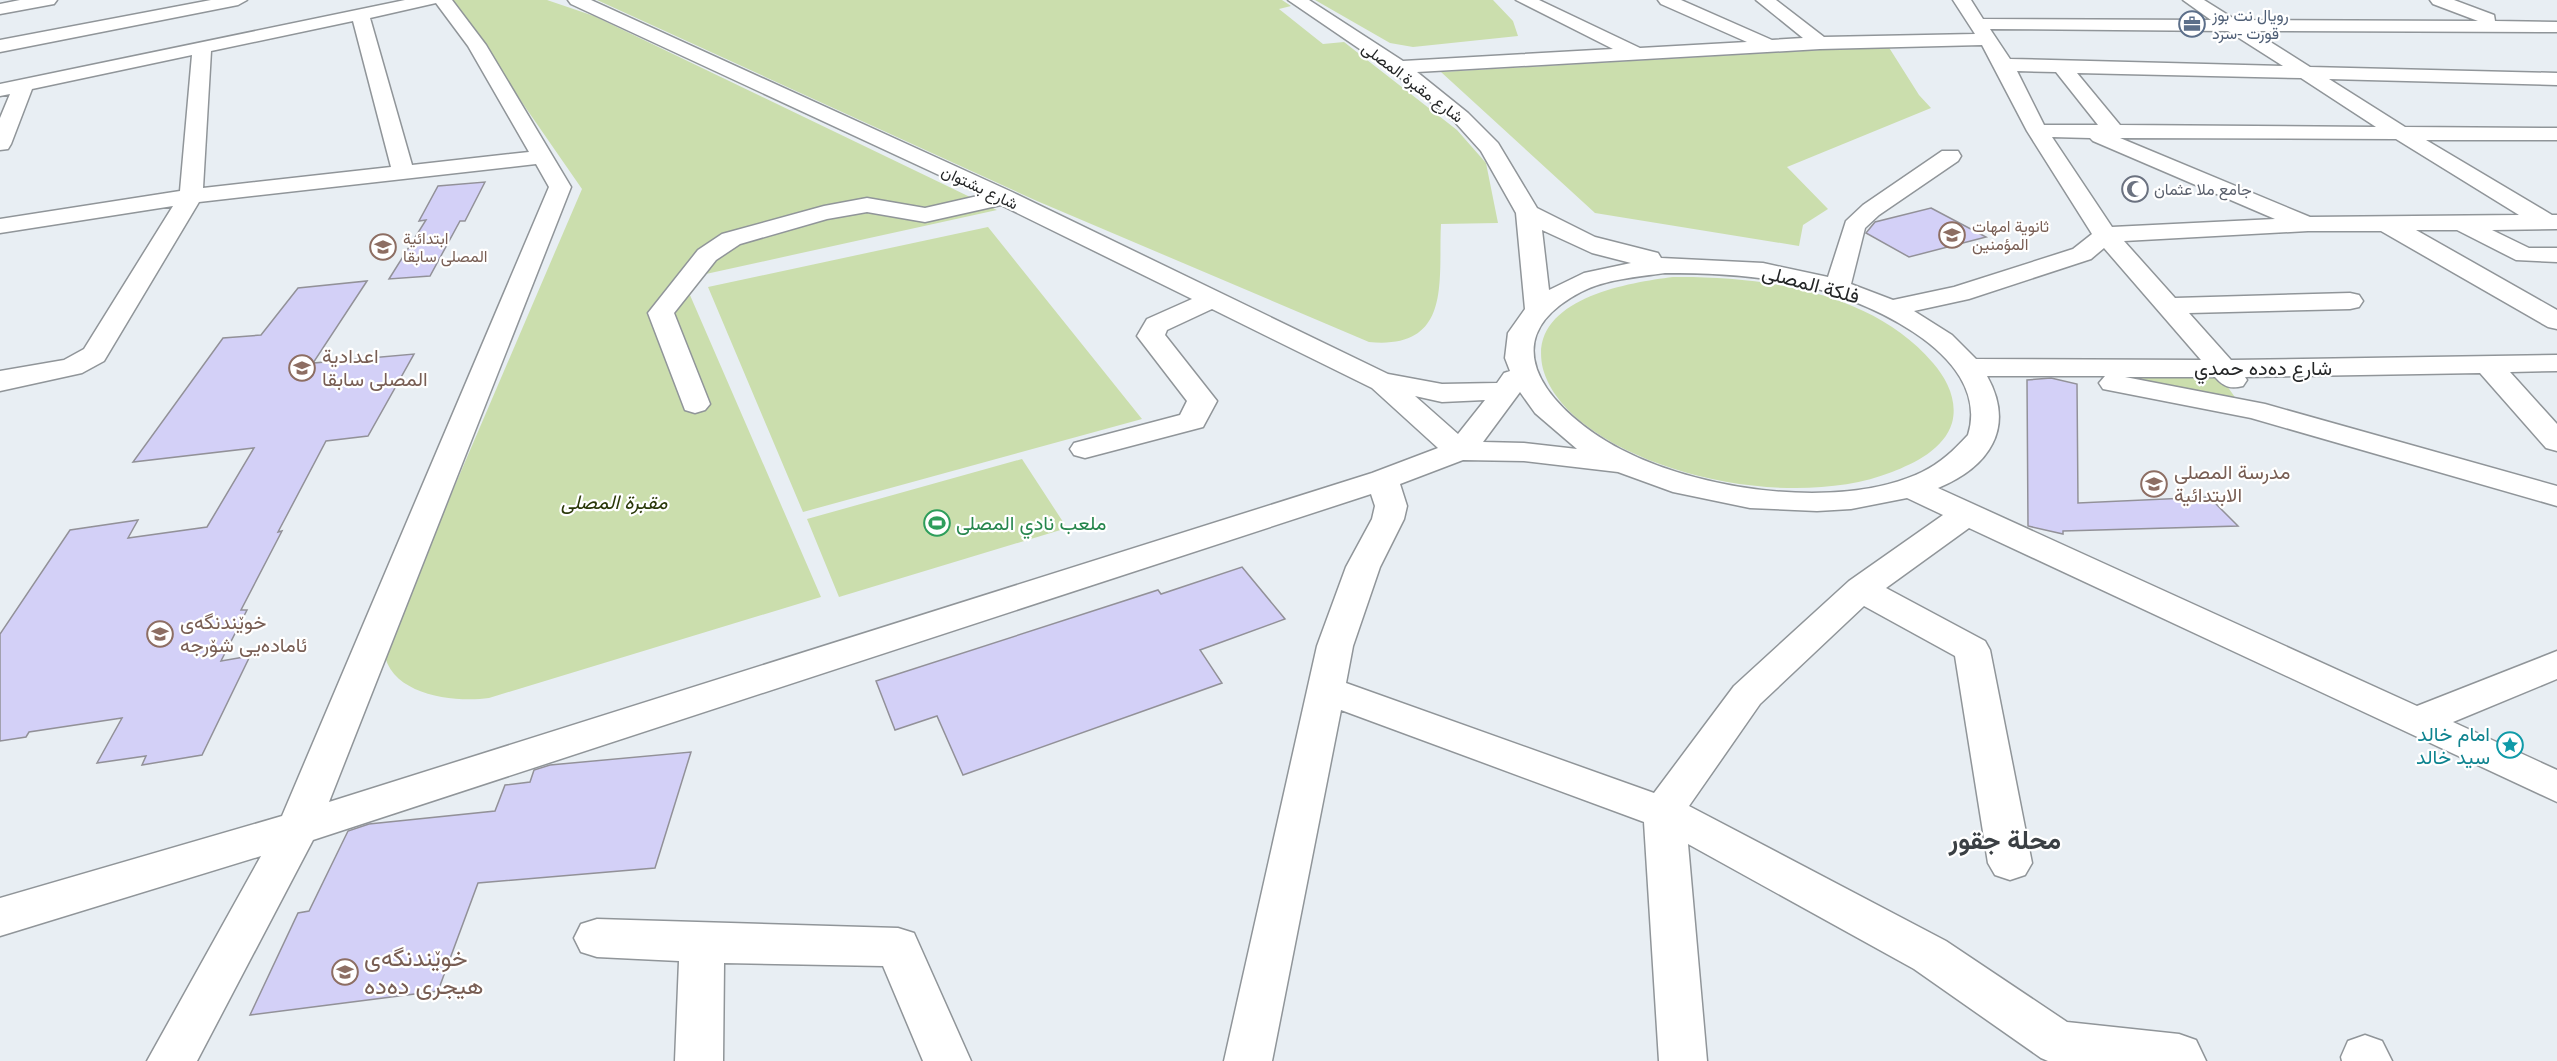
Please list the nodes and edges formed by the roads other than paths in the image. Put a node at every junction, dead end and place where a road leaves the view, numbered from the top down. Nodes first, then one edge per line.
1 (48, 0) edge
2 (238, 0) edge
3 (430, 0) edge
4 (443, 0) edge
5 (577, 0) edge
6 (623, 0) edge
7 (1297, 0) edge
8 (1526, 0) edge
9 (1667, 0) edge
10 (1766, 0) edge
11 (1962, 0) edge
12 (2192, 0) edge
13 (2439, 0) edge
14 (0, 9) edge
15 (602, 11) junction
16 (360, 15) junction
17 (2232, 25) junction
18 (2507, 27) junction
19 (2557, 27) edge
20 (1981, 31) junction
21 (1820, 43) junction
22 (0, 46) edge
23 (1772, 46) junction
24 (2557, 46) edge
25 (202, 48) junction
26 (1638, 54) junction
27 (2004, 64) junction
28 (1399, 67) junction
29 (2062, 67) junction
30 (2308, 73) junction
31 (2557, 80) edge
32 (23, 86) junction
33 (0, 90) edge
34 (2037, 131) junction
35 (2087, 131) junction
36 (2114, 131) junction
37 (2402, 134) junction
38 (2557, 134) edge
39 (0, 144) edge
40 (1950, 156) dead end
41 (542, 157) junction
42 (403, 171) junction
43 (191, 196) junction
44 (1004, 197) junction
45 (1528, 213) junction
46 (2552, 222) edge
47 (2308, 224) junction
48 (2387, 224) junction
49 (2460, 224) junction
50 (0, 226) edge
51 (2105, 235) junction
52 (2557, 255) edge
53 (1721, 264) junction
54 (1838, 286) junction
55 (1213, 299) junction
56 (2350, 301) dead end
57 (2170, 306) junction
58 (1892, 308) junction
59 (1538, 309) junction
60 (2557, 321) edge
61 (2557, 363) edge
62 (2488, 365) junction
63 (1970, 367) junction
64 (2029, 368) junction
65 (2225, 369) junction
66 (1514, 379) junction
67 (1380, 381) junction
68 (0, 382) edge
69 (695, 404) dead end
70 (2255, 410) junction
71 (2557, 442) edge
72 (1085, 449) dead end
73 (1459, 451) junction
74 (1624, 463) junction
75 (1383, 480) junction
76 (1913, 489) junction
77 (2557, 496) edge
78 (1967, 514) junction
79 (1861, 589) junction
80 (2557, 664) edge
81 (1325, 690) junction
82 (2416, 722) junction
83 (2557, 787) edge
84 (1664, 812) junction
85 (298, 828) junction
86 (2010, 863) dead end
87 (0, 917) edge
88 (597, 938) dead end
89 (702, 943) junction
90 (171, 1061) edge
91 (699, 1061) edge
92 (947, 1061) edge
93 (1248, 1061) edge
94 (1683, 1061) edge
95 (2182, 1061) edge

1 - 14 street
2 - 22 street
3 - 16 street
4 - 41 street
5 - 15 street, شارع بشتوان
6 - 15 street
7 - 28 street, شارع مقبرة المصلى
8 - 26 street
9 - 23 street
10 - 21 street
11 - 20 street
12 - 17 street
13 - 18 street
15 - 44 street, شارع بشتوان
16 - 25 street
16 - 42 street
17 - 18 street
17 - 20 street
17 - 30 street
18 - 19 street
18 - 24 street
20 - 21 street
20 - 27 street
21 - 23 street
23 - 26 street
25 - 32 street
25 - 43 street
26 - 28 street
27 - 29 street
27 - 34 street
28 - 45 street, شارع مقبرة المصلى
29 - 30 street
29 - 36 street
30 - 31 street
30 - 37 street
32 - 33 street
32 - 39 street
34 - 35 street
34 - 51 street
35 - 36 street
35 - 47 street
36 - 37 street
37 - 38 street
37 - 46 street
40 - 54 street
41 - 42 street
41 - 85 street
42 - 43 street
43 - 50 street
43 - 68 street
44 - 55 street, شارع بشتوان
44 - 69 street
45 - 53 street, شارع مقبرة المصلى
45 - 59 street, شارع مقبرة المصلى
46 - 49 street
47 - 48 street
47 - 51 street
48 - 49 street
48 - 60 street
49 - 52 street
51 - 57 street
51 - 58 street
53 - 54 street, فلكة المصلى
53 - 59 street, فلكة المصلى
54 - 58 street, فلكة المصلى
55 - 67 street, شارع بشتوان
55 - 72 street
56 - 57 street
57 - 65 street
58 - 63 street, فلكة المصلى
59 - 66 street, فلكة المصلى
61 - 62 street, شارع دەدە حمدي
62 - 65 street, شارع دەدە حمدي
62 - 71 street
63 - 64 street, شارع دەدە حمدي
63 - 76 street, فلكة المصلى
64 - 65 street, شارع دەدە حمدي
64 - 70 street
65 - 70 street
66 - 67 street, شارع بشتوان
66 - 73 street
66 - 74 street, فلكة المصلى
67 - 73 street, شارع بشتوان
70 - 77 street
73 - 74 street
73 - 75 street
74 - 76 street, فلكة المصلى
75 - 81 street
75 - 85 street
76 - 78 street
78 - 79 street
78 - 82 street
79 - 84 street
79 - 86 street
80 - 82 street
81 - 84 street
81 - 93 street
82 - 83 street
84 - 94 street
84 - 95 street
85 - 87 street
85 - 90 street
88 - 89 street
89 - 91 street
89 - 92 street

